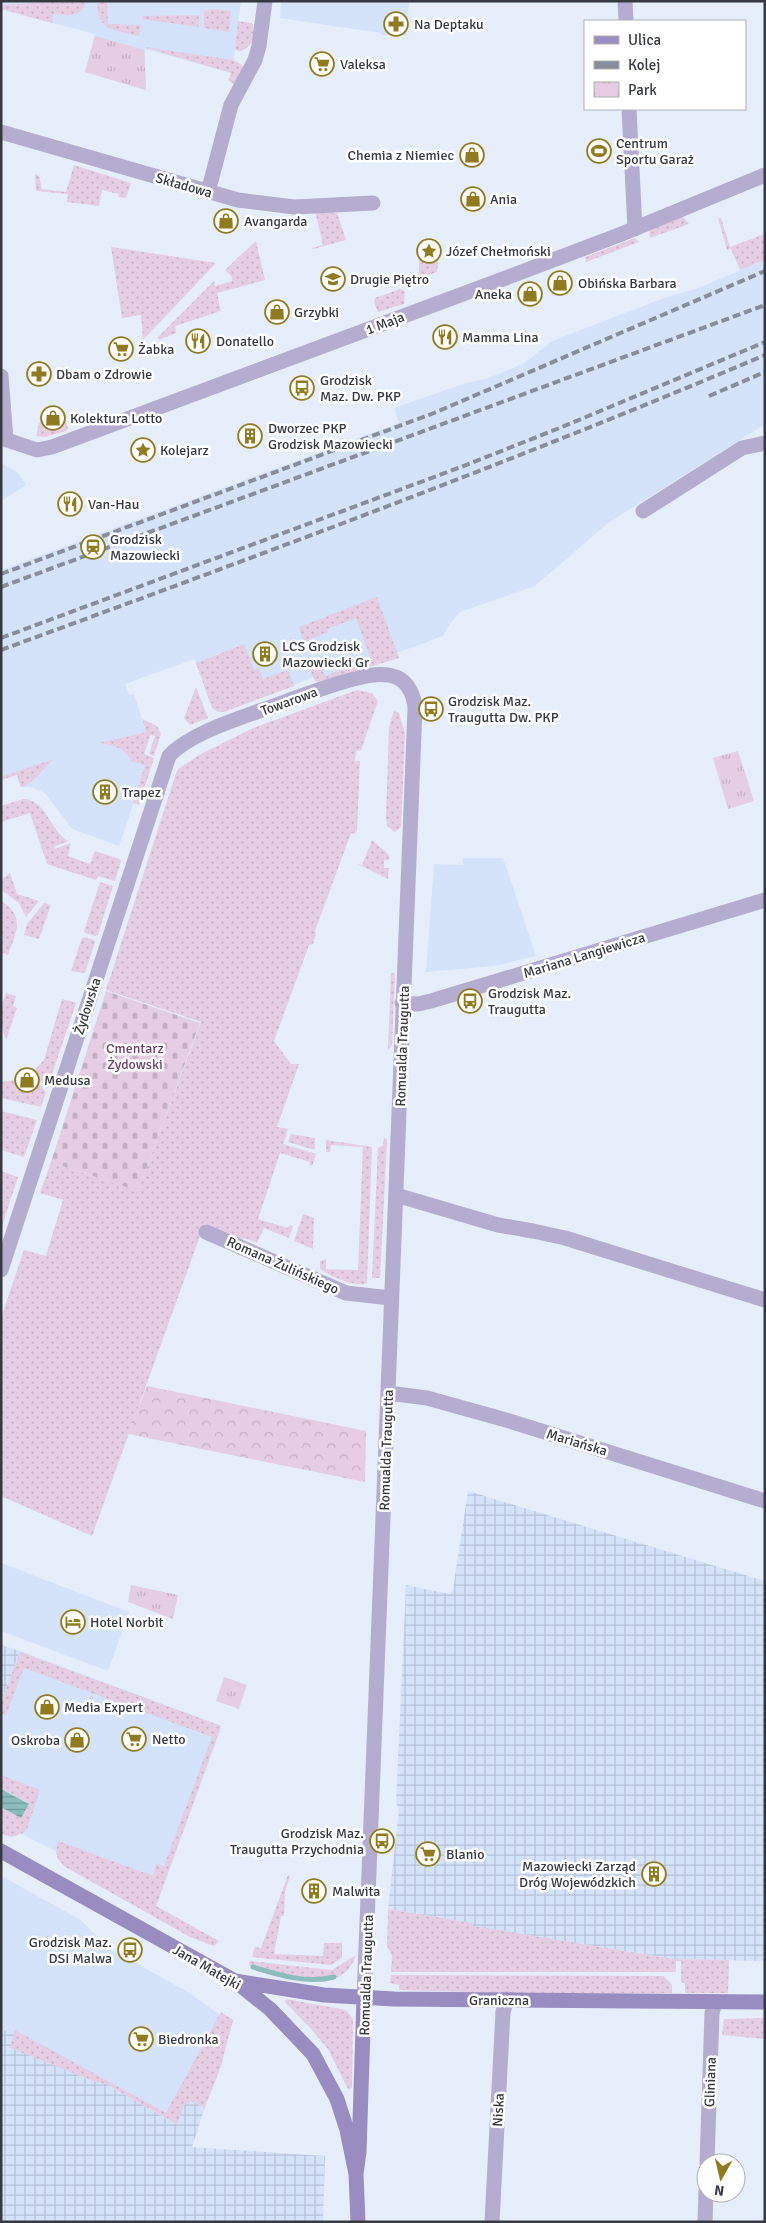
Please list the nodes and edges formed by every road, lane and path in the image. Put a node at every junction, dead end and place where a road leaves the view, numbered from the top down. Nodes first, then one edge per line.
1 (265, 1) edge
2 (625, 1) edge
3 (626, 20) edge
4 (630, 110) edge
5 (1, 132) edge
6 (765, 175) edge
7 (208, 192) junction
8 (373, 203) dead end
9 (635, 229) junction
10 (1, 376) edge
11 (3, 438) edge
12 (765, 443) edge
13 (643, 511) dead end
14 (404, 682) joint
15 (179, 747) joint
16 (765, 900) edge
17 (402, 1003) junction
18 (396, 1195) junction
19 (206, 1232) dead end
20 (1, 1270) edge
21 (391, 1298) junction
22 (765, 1300) edge
23 (388, 1393) junction
24 (765, 1501) edge
25 (1, 1852) edge
26 (235, 1981) junction
27 (364, 1998) junction
28 (507, 2000) junction
29 (715, 2002) junction
30 (765, 2002) edge
31 (707, 2153) edge
32 (356, 2174) junction
33 (706, 2203) edge
34 (358, 2222) edge
35 (492, 2222) edge
36 (705, 2222) edge

1 - 7 street
2 - 3 street
4 - 9 street
5 - 7 street, Składowa
6 - 9 street, 1 Maja
7 - 8 street, Składowa
9 - 11 street, 1 Maja
10 - 11 street
12 - 13 street
14 - 15 street, Towarowa
14 - 17 street, Romualda Traugutta
15 - 20 street, Żydowska
16 - 17 street, Mariana Langiewicza
17 - 18 street, Romualda Traugutta
18 - 21 street, Romualda Traugutta
18 - 22 street
19 - 21 street, Romana Żulińskiego
21 - 23 street, Romualda Traugutta
23 - 24 street, Mariańska
23 - 27 street, Romualda Traugutta
25 - 26 street, Jana Matejki
26 - 27 street, Graniczna
26 - 32 street, Jana Matejki
27 - 28 street, Graniczna
27 - 32 street, Romualda Traugutta
28 - 29 street, Graniczna
28 - 35 street, Niska
29 - 30 street, Graniczna
29 - 31 street, Gliniana
32 - 34 street, Romualda Traugutta
33 - 36 street

